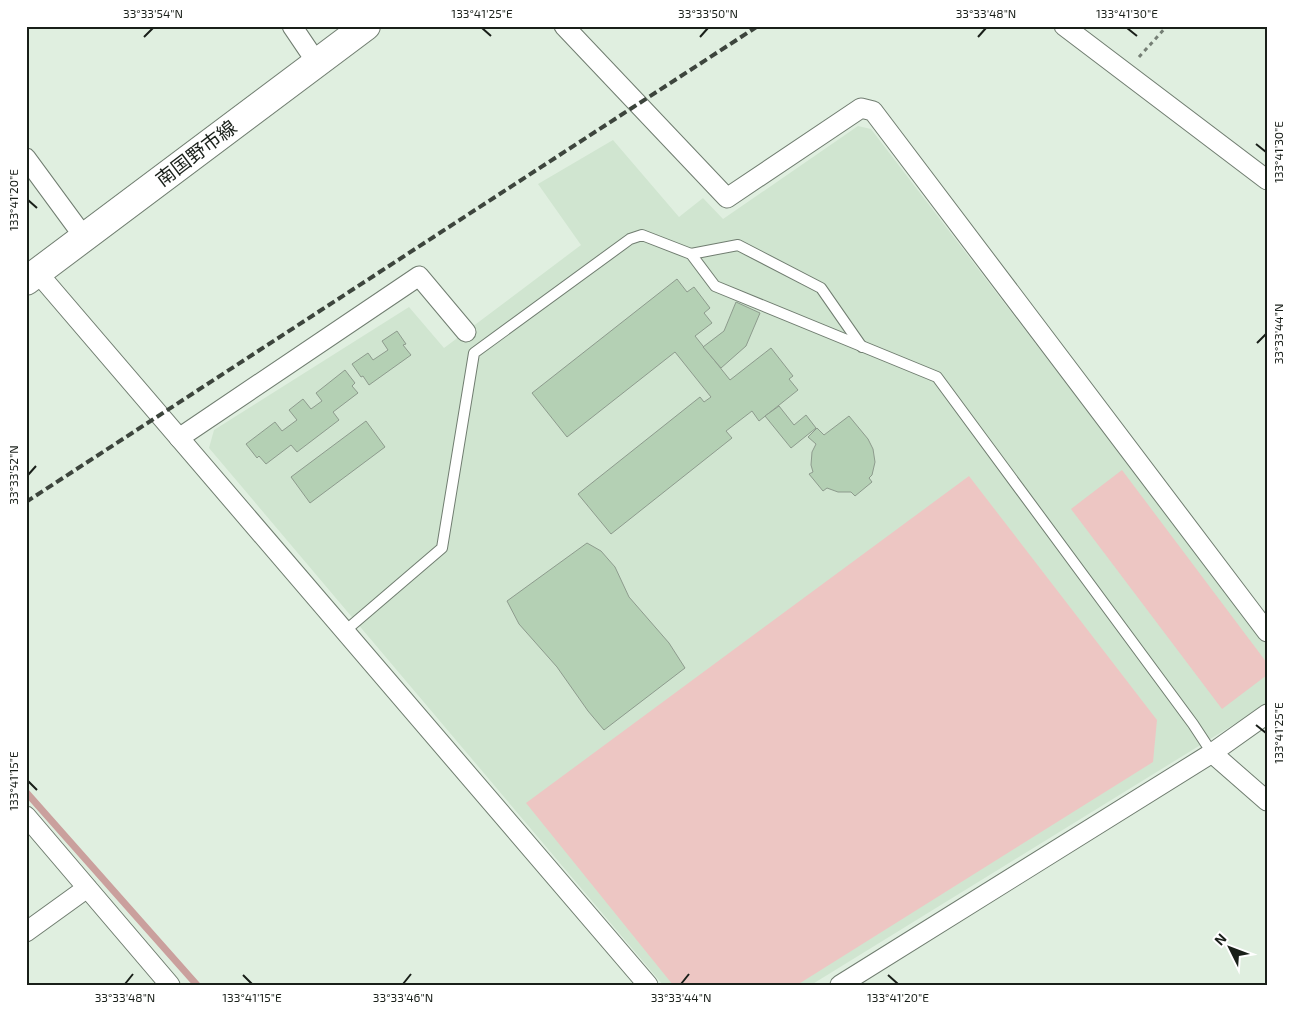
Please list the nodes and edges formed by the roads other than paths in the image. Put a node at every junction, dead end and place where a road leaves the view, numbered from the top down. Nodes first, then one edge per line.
1 (292, 26) edge
2 (366, 26) edge
3 (564, 26) edge
4 (1064, 26) edge
5 (317, 63) junction
6 (26, 158) edge
7 (1267, 180) edge
8 (84, 237) junction
9 (691, 254) junction
10 (32, 277) edge
11 (472, 341) junction
12 (862, 347) junction
13 (179, 438) junction
14 (345, 631) junction
15 (1267, 632) edge
16 (1267, 714) edge
17 (1212, 753) junction
18 (1267, 801) edge
19 (26, 816) edge
20 (87, 888) junction
21 (26, 932) edge
22 (170, 985) edge
23 (648, 985) edge
24 (840, 985) edge

1 - 5 street
2 - 5 main road, 南国野市線
3 - 15 street
4 - 7 street
5 - 8 main road, 南国野市線
6 - 8 street
8 - 10 main road, 南国野市線
9 - 11 lane
9 - 12 lane
9 - 12 lane
10 - 13 street
11 - 13 street
11 - 14 lane
12 - 17 lane
13 - 14 street
14 - 23 street
16 - 17 street
17 - 18 street
17 - 24 street
19 - 20 street
20 - 21 street
20 - 22 street

